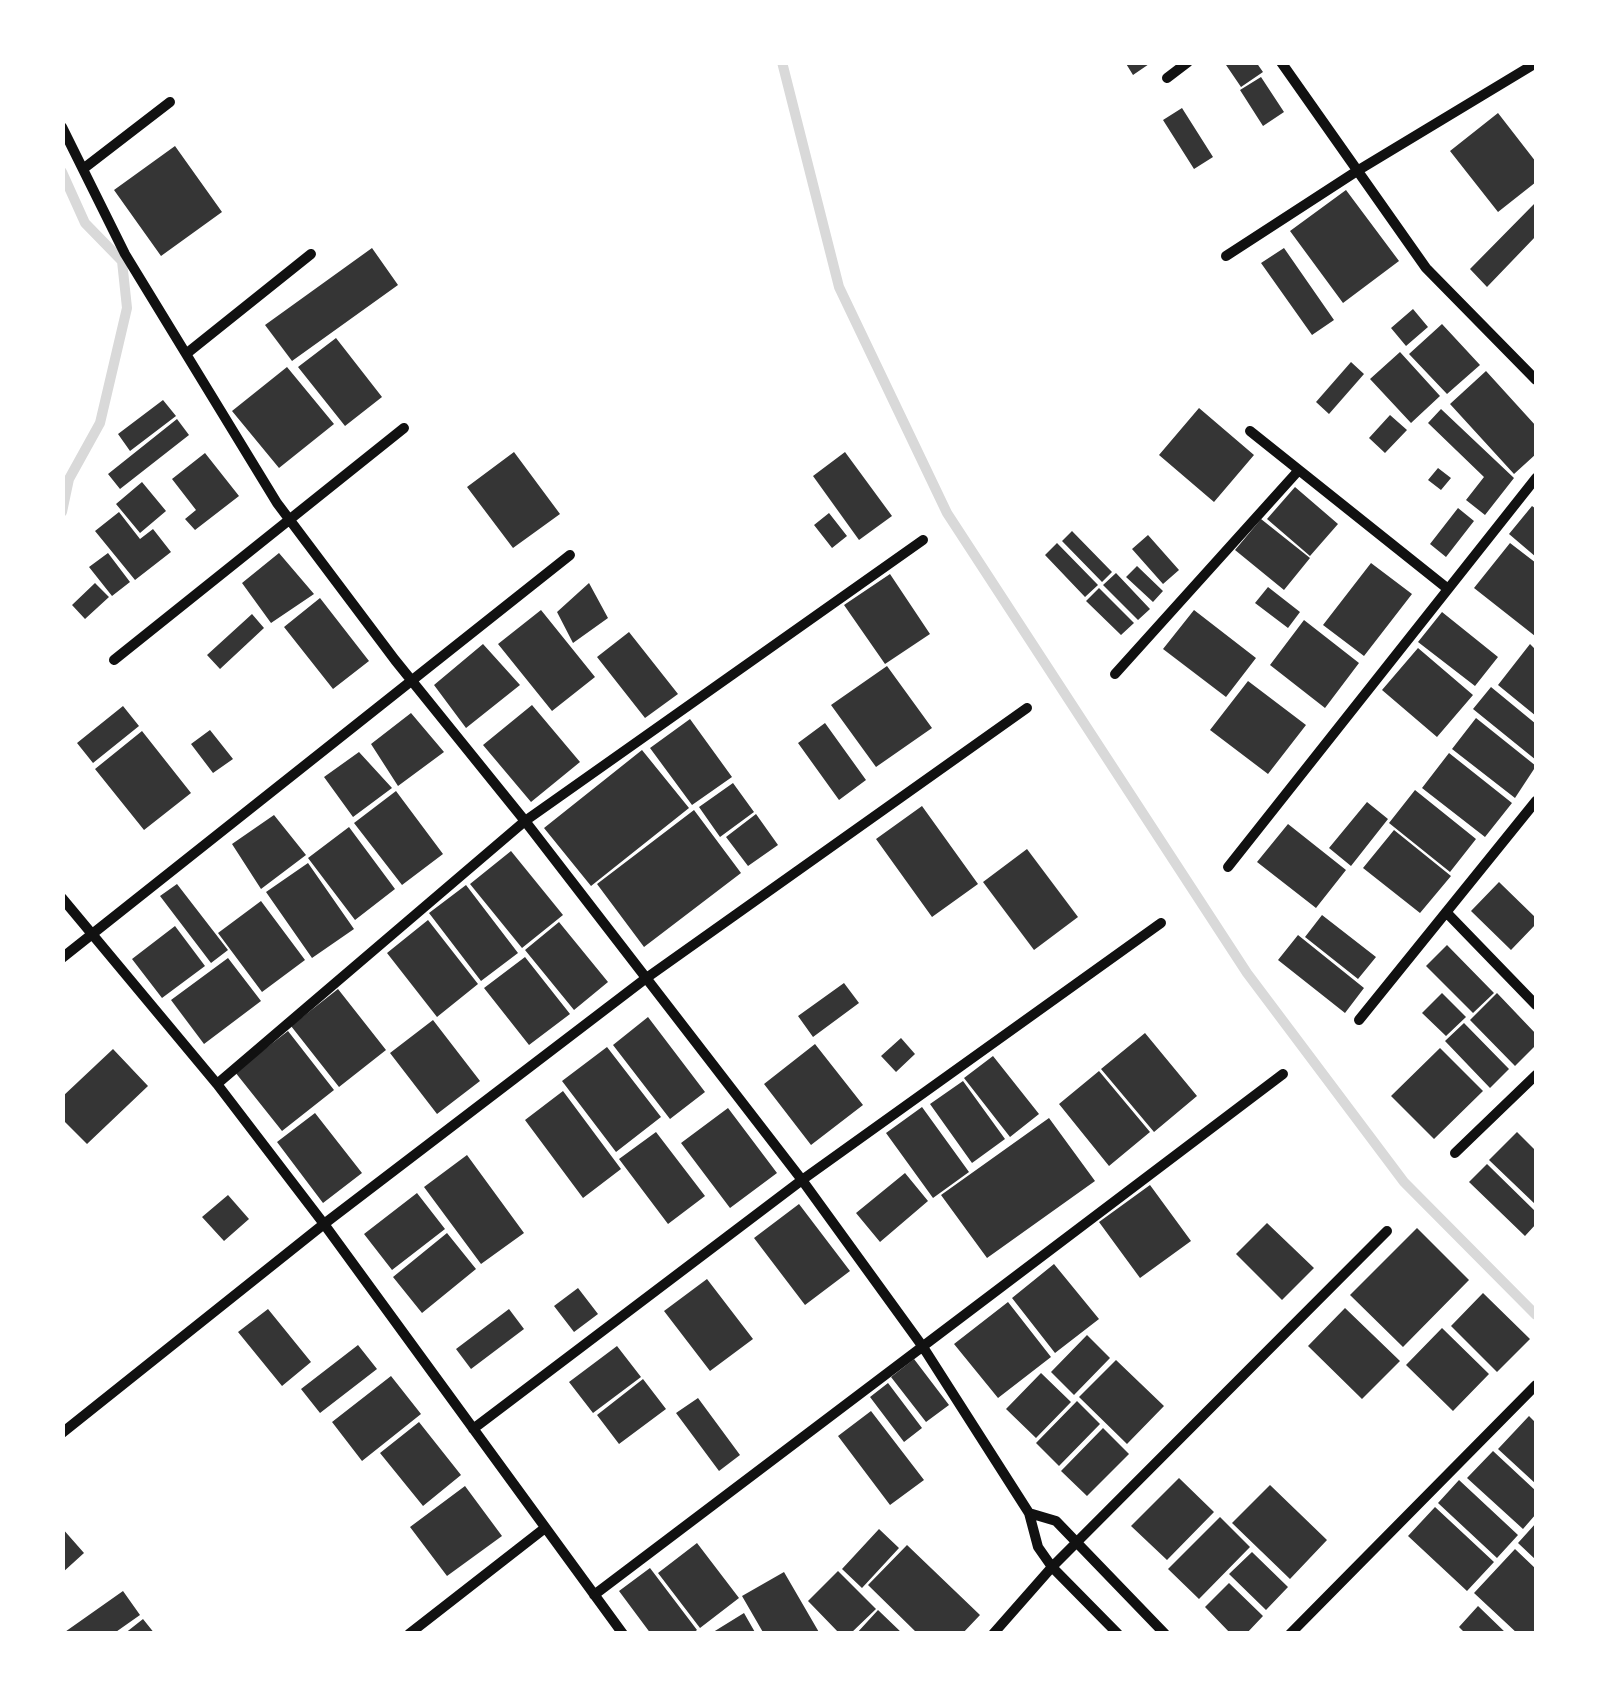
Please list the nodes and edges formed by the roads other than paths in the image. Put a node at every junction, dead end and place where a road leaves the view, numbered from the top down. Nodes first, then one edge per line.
1 (1188, 62) edge
2 (1281, 62) edge
3 (1536, 63) edge
4 (1166, 78) dead end
5 (170, 102) dead end
6 (62, 127) edge
7 (83, 169) junction
8 (1357, 172) junction
9 (311, 254) dead end
10 (1226, 256) dead end
11 (186, 354) junction
12 (1536, 380) edge
13 (404, 428) dead end
14 (1250, 431) dead end
15 (1298, 471) junction
16 (1536, 478) edge
17 (290, 520) junction
18 (923, 540) dead end
19 (570, 555) dead end
20 (1448, 590) junction
21 (114, 660) dead end
22 (1115, 674) dead end
23 (410, 680) junction
24 (1026, 708) dead end
25 (1536, 801) edge
26 (526, 820) junction
27 (1228, 867) dead end
28 (62, 898) edge
29 (1446, 912) junction
30 (1161, 923) dead end
31 (93, 933) junction
32 (62, 958) edge
33 (645, 979) junction
34 (1536, 1005) edge
35 (1359, 1020) dead end
36 (1283, 1074) dead end
37 (1536, 1076) edge
38 (218, 1084) junction
39 (1455, 1153) dead end
40 (802, 1180) junction
41 (324, 1224) junction
42 (1388, 1231) dead end
43 (923, 1347) junction
44 (1536, 1384) edge
45 (473, 1429) junction
46 (62, 1433) edge
47 (1028, 1514) junction
48 (545, 1528) junction
49 (1077, 1542) junction
50 (1052, 1567) junction
51 (594, 1596) junction
52 (408, 1634) edge
53 (623, 1634) edge
54 (993, 1634) edge
55 (1118, 1634) edge
56 (1165, 1634) edge
57 (1290, 1634) edge

1 - 4 street
2 - 8 street
3 - 8 street
5 - 7 street
6 - 7 street
7 - 11 street
8 - 10 street
8 - 12 street
9 - 11 street
11 - 17 street
13 - 17 street
14 - 15 street
15 - 20 street
15 - 22 street
16 - 20 street
17 - 21 street
17 - 23 street
18 - 26 street
19 - 23 street
20 - 27 street
23 - 26 street
23 - 31 street
24 - 33 street
25 - 29 street
26 - 33 street
26 - 38 street
28 - 31 street
29 - 34 street
29 - 35 street
30 - 40 street
31 - 32 street
31 - 38 street
33 - 40 street
33 - 41 street
36 - 43 street
37 - 39 street
38 - 41 street
40 - 43 street
40 - 45 street
41 - 45 street
41 - 46 street
42 - 49 street
43 - 47 street
43 - 51 street
44 - 57 street
45 - 48 street
47 - 49 street
47 - 50 street
48 - 51 street
48 - 52 street
49 - 50 street
49 - 56 street
50 - 54 street
50 - 55 street
51 - 53 street

